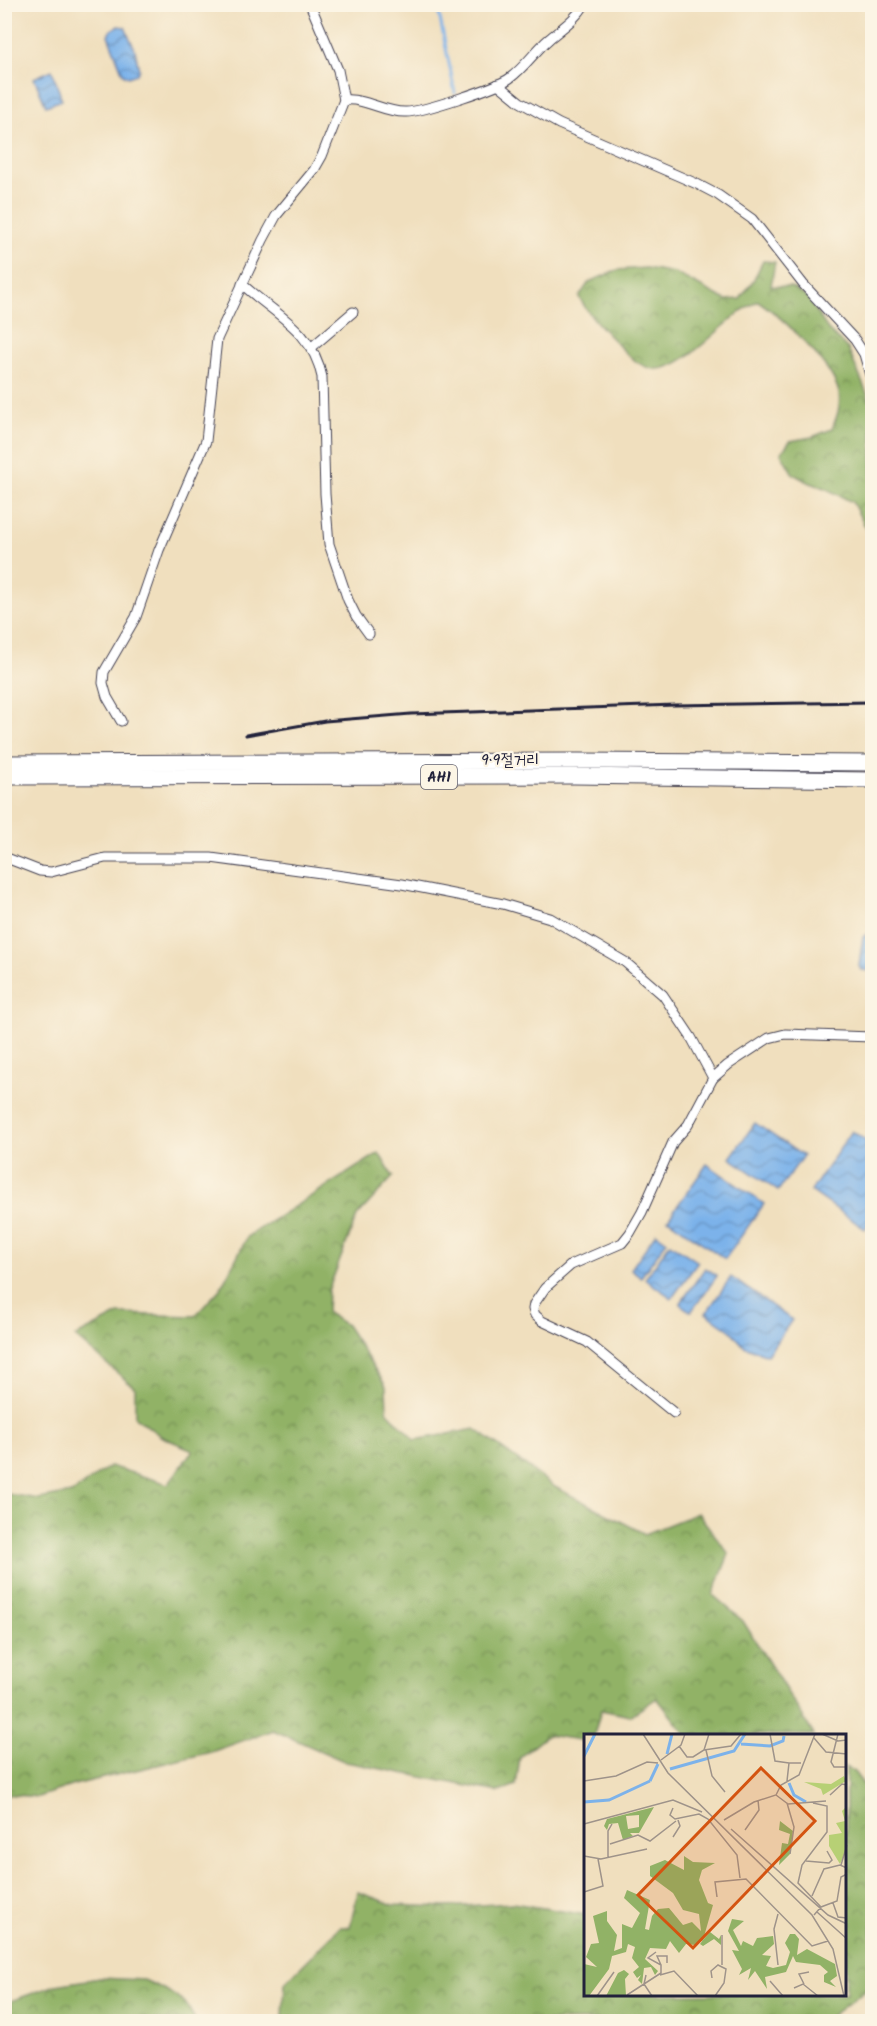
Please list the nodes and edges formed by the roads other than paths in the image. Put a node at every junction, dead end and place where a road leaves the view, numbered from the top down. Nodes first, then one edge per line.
1 (310, 4) edge
2 (585, 4) edge
3 (498, 84) junction
4 (344, 100) junction
5 (242, 284) junction
6 (353, 312) dead end
7 (312, 347) junction
8 (873, 381) edge
9 (369, 634) dead end
10 (121, 721) dead end
11 (4, 763) edge
12 (873, 763) edge
13 (4, 777) edge
14 (873, 780) edge
15 (4, 857) edge
16 (873, 1037) edge
17 (713, 1078) junction
18 (674, 1413) dead end

1 - 4 street
2 - 3 street
3 - 4 street
3 - 8 street
4 - 5 street
5 - 7 street
5 - 10 street
6 - 7 street
7 - 9 street
11 - 12 highway, 9·9절거리 / AH1
13 - 14 highway, 9·9절거리 / AH1
15 - 17 street
16 - 17 street
17 - 18 street

